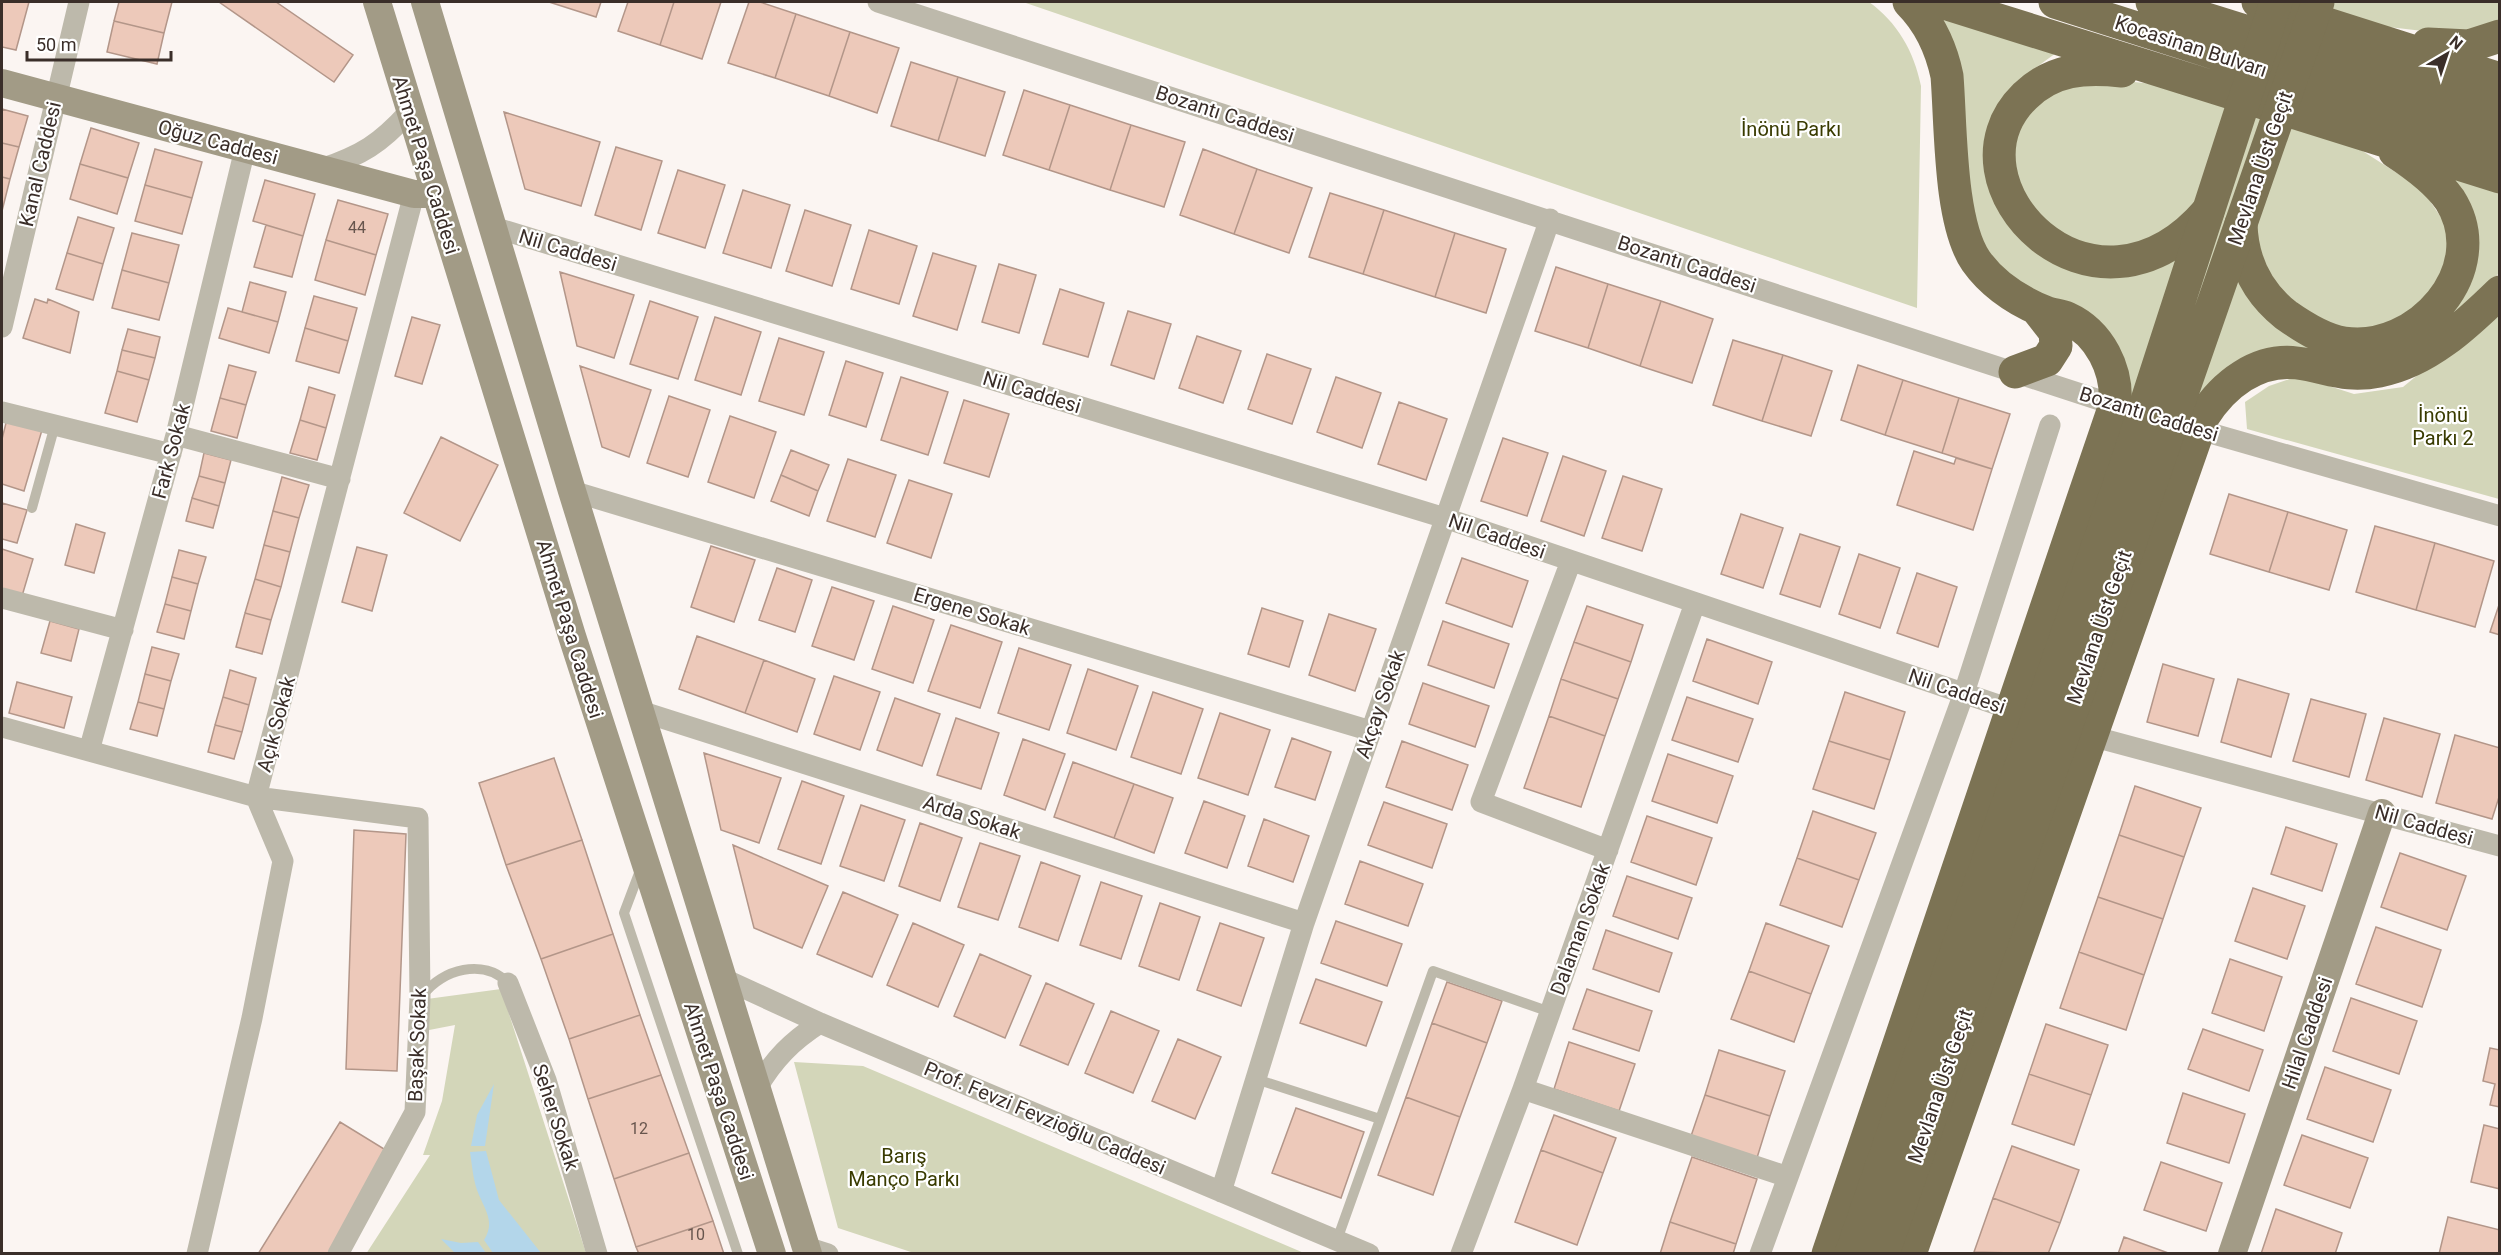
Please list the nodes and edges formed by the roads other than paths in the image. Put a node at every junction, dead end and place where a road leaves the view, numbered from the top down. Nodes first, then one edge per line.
1 (78, 2) edge
2 (376, 2) edge
3 (425, 2) edge
4 (878, 2) edge
5 (1909, 2) edge
6 (1941, 2) edge
7 (2055, 2) edge
8 (2152, 2) edge
9 (2258, 2) edge
10 (2276, 2) edge
11 (2318, 2) edge
12 (2499, 36) edge
13 (2381, 41) junction
14 (2189, 79) junction
15 (2499, 79) edge
16 (2, 83) edge
17 (56, 99) junction
18 (2499, 111) edge
19 (409, 112) junction
20 (2363, 133) junction
21 (2499, 144) edge
22 (245, 149) junction
23 (321, 169) junction
24 (2499, 177) edge
25 (424, 194) junction
26 (2208, 211) junction
27 (1550, 219) junction
28 (444, 224) junction
29 (2241, 224) junction
30 (493, 227) junction
31 (2499, 292) edge
32 (2037, 309) junction
33 (2, 327) edge
34 (2015, 372) junction
35 (2115, 405) junction
36 (2, 412) edge
37 (55, 425) junction
38 (2050, 425) dead end
39 (2196, 429) junction
40 (174, 444) junction
41 (340, 479) junction
42 (572, 491) junction
43 (2084, 496) junction
44 (32, 508) dead end
45 (2499, 516) edge
46 (1445, 518) junction
47 (2163, 524) junction
48 (1571, 561) junction
49 (2, 598) edge
50 (1695, 603) junction
51 (123, 630) junction
52 (1964, 693) junction
53 (2011, 710) junction
54 (640, 711) junction
55 (2, 726) edge
56 (1371, 731) junction
57 (2091, 737) junction
58 (89, 751) junction
59 (256, 797) junction
60 (1979, 806) junction
61 (2382, 813) junction
62 (2059, 830) junction
63 (2499, 846) edge
64 (1608, 850) junction
65 (644, 862) junction
66 (1304, 923) junction
67 (722, 978) junction
68 (508, 983) joint
69 (420, 998) junction
70 (1550, 1012) junction
71 (819, 1023) junction
72 (1256, 1079) junction
73 (757, 1088) junction
74 (1523, 1089) junction
75 (1380, 1119) junction
76 (1788, 1177) junction
77 (1221, 1192) junction
78 (1337, 1240) junction
79 (814, 1251) edge
80 (197, 1254) edge
81 (338, 1254) edge
82 (597, 1254) edge
83 (738, 1254) edge
84 (772, 1254) edge
85 (1369, 1254) edge
86 (1461, 1254) edge
87 (1760, 1254) edge
88 (1828, 1254) edge
89 (1851, 1254) edge
90 (1883, 1254) edge
91 (1910, 1254) edge
92 (2232, 1254) edge

1 - 17 street, Kanal Caddesi
2 - 19 street, Ahmet Paşa Caddesi
3 - 30 street, Ahmet Paşa Caddesi
4 - 27 street, Bozantı Caddesi
5 - 32 highway
6 - 14 highway
7 - 21 highway, Kocasinan Bulvarı
8 - 18 highway, Kocasinan Bulvarı
9 - 13 highway
10 - 26 highway, Mevlana Üst Geçit, bridge
11 - 29 highway, Mevlana Üst Geçit, bridge
12 - 13 highway
13 - 15 highway
14 - 20 highway
14 - 26 highway
16 - 17 street, Oğuz Caddesi
17 - 22 street, Oğuz Caddesi
17 - 33 street, Kanal Caddesi
19 - 23 street
19 - 25 street, Ahmet Paşa Caddesi
20 - 24 highway
20 - 29 highway
22 - 23 street, Oğuz Caddesi
22 - 40 street, Fark Sokak
23 - 25 street, Oğuz Caddesi
25 - 28 street, Ahmet Paşa Caddesi
25 - 41 street, Açık Sokak
26 - 89 highway, Mevlana Üst Geçit, bridge
27 - 34 street, Bozantı Caddesi
27 - 46 street, Akçay Sokak
28 - 30 street
28 - 65 street, Ahmet Paşa Caddesi
29 - 90 highway, Mevlana Üst Geçit, bridge
30 - 42 street, Ahmet Paşa Caddesi
30 - 46 street, Nil Caddesi
31 - 39 highway
32 - 34 highway
32 - 35 highway
34 - 35 street, Bozantı Caddesi
35 - 39 street, Bozantı Caddesi
35 - 43 highway
36 - 37 street
37 - 40 street
37 - 44 lane
38 - 52 street
39 - 45 street, Bozantı Caddesi
39 - 47 highway
40 - 41 street
40 - 51 street, Fark Sokak
41 - 59 street, Açık Sokak
42 - 54 street, Ahmet Paşa Caddesi
42 - 56 street, Ergene Sokak
43 - 47 highway
43 - 53 highway
46 - 48 street, Nil Caddesi
46 - 56 street, Akçay Sokak
47 - 57 highway
48 - 50 street, Nil Caddesi
48 - 64 street
49 - 51 street
50 - 52 street, Nil Caddesi
50 - 64 street, Dalaman Sokak
51 - 58 street, Fark Sokak
52 - 53 street, Nil Caddesi
52 - 76 street
53 - 57 street, Nil Caddesi
53 - 60 highway
54 - 66 street, Arda Sokak
54 - 67 street, Ahmet Paşa Caddesi
55 - 58 street
56 - 66 street, Akçay Sokak
57 - 61 street, Nil Caddesi
57 - 62 highway
58 - 59 street
59 - 69 street, Başak Sokak
59 - 80 street, Açık Sokak
60 - 62 highway
60 - 88 highway
61 - 63 street, Nil Caddesi
61 - 92 street, Hilal Caddesi
62 - 91 highway
64 - 70 street, Dalaman Sokak
65 - 83 lane
65 - 84 street, Ahmet Paşa Caddesi
66 - 72 street, Akçay Sokak
67 - 71 street, Prof. Fevzi Fevzioğlu Caddesi
67 - 73 street, Ahmet Paşa Caddesi
68 - 69 lane
68 - 82 street, Seher Sokak
69 - 81 street, Başak Sokak
70 - 74 street, Dalaman Sokak
70 - 75 lane
71 - 73 street
71 - 77 street, Prof. Fevzi Fevzioğlu Caddesi
72 - 75 lane
72 - 77 street, Akçay Sokak
73 - 79 street, Ahmet Paşa Caddesi
74 - 76 street
74 - 86 street, Dalaman Sokak
75 - 78 lane
76 - 87 street
77 - 78 street, Prof. Fevzi Fevzioğlu Caddesi
78 - 85 street, Prof. Fevzi Fevzioğlu Caddesi

